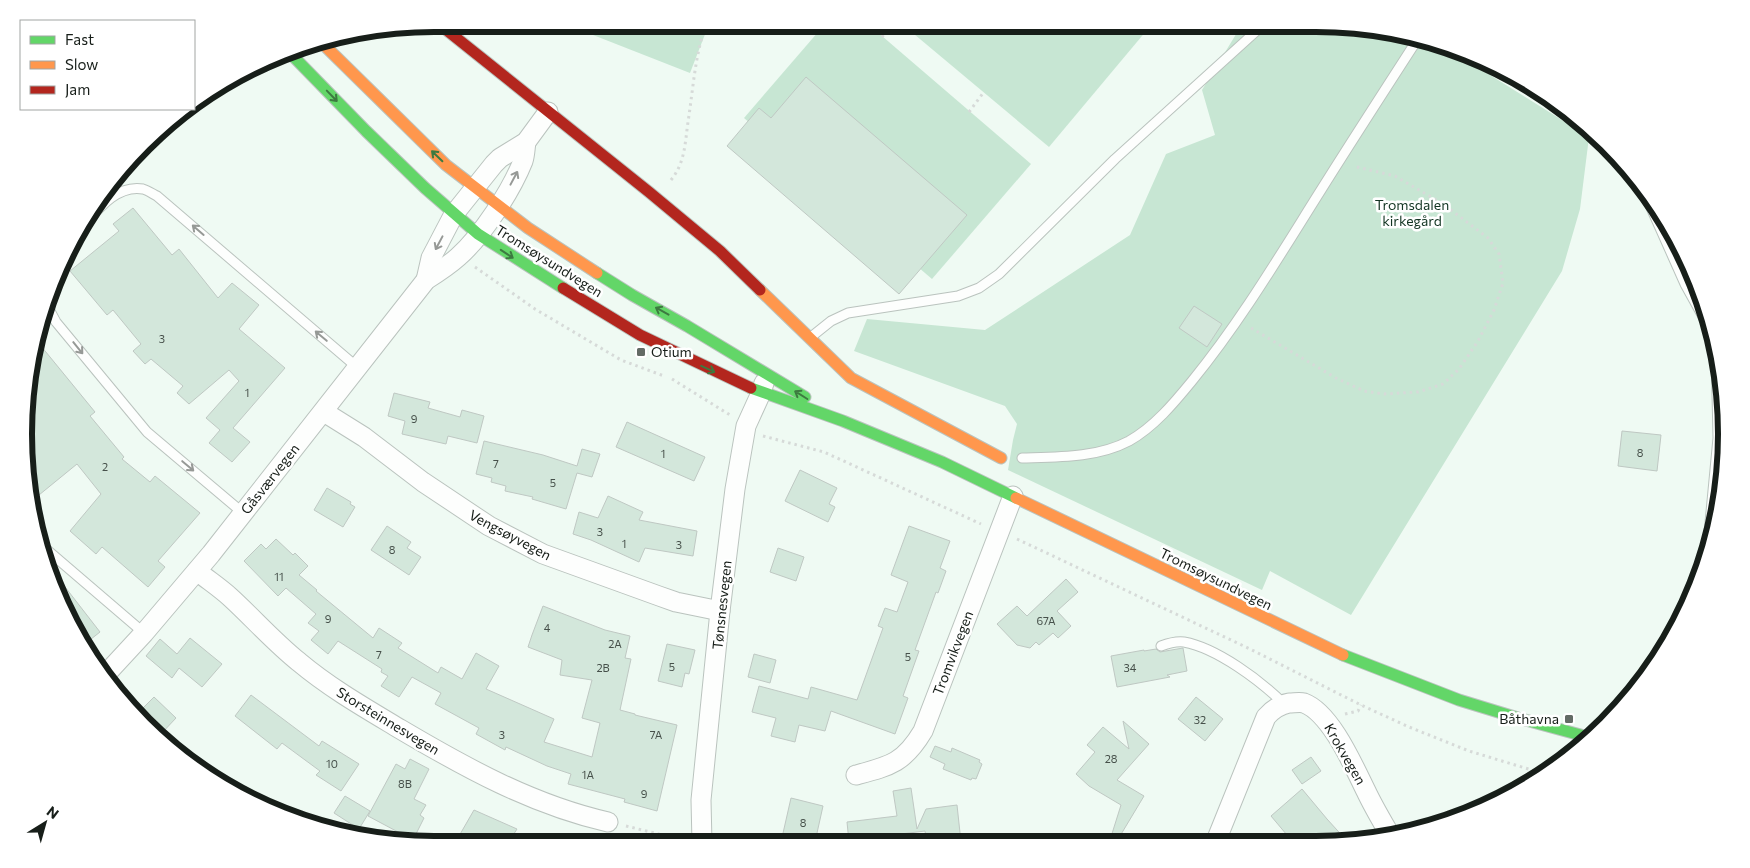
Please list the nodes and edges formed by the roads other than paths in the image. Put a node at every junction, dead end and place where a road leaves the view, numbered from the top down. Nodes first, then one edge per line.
1 (449, 32) edge
2 (1254, 32) edge
3 (1415, 45) edge
4 (326, 47) edge
5 (295, 58) edge
6 (548, 112) junction
7 (526, 142) junction
8 (474, 188) junction
9 (108, 200) edge
10 (498, 206) junction
11 (454, 214) junction
12 (1658, 224) edge
13 (478, 234) junction
14 (426, 280) junction
15 (1695, 302) edge
16 (51, 313) edge
17 (809, 339) junction
18 (358, 368) junction
19 (767, 373) junction
20 (761, 393) junction
21 (324, 412) junction
22 (843, 420) junction
23 (1718, 441) edge
24 (1022, 458) dead end
25 (1006, 459) dead end
26 (1713, 495) edge
27 (1013, 496) junction
28 (243, 513) junction
29 (51, 553) edge
30 (196, 571) junction
31 (720, 610) junction
32 (144, 633) junction
33 (1161, 646) dead end
34 (109, 670) edge
35 (1284, 704) junction
36 (1582, 735) edge
37 (856, 775) dead end
38 (608, 822) road end
39 (1387, 829) edge
40 (696, 836) edge
41 (1218, 836) edge

1 - 6 main road
2 - 17 lane
3 - 24 lane
8 -> 4 main road, Tromsøysundvegen
5 -> 11 main road, Tromsøysundvegen
6 - 7 street
6 - 17 main road
7 - 8 street, Gåsværvegen
10 -> 7 street, Gåsværvegen
8 - 10 main road, Tromsøysundvegen
8 - 11 street, Gåsværvegen
18 -> 9 lane
10 - 13 street, Gåsværvegen
19 -> 10 main road, Tromsøysundvegen
11 - 13 main road, Tromsøysundvegen
11 -> 14 street, Gåsværvegen
12 - 15 lane
13 - 14 street, Gåsværvegen
13 -> 20 main road, Tromsøysundvegen
14 - 18 street, Gåsværvegen
16 -> 28 lane
17 - 25 main road
18 - 21 street, Gåsværvegen
19 - 20 street, Tønsnesvegen
22 -> 19 main road, Tromsøysundvegen
20 - 22 main road, Tromsøysundvegen
20 - 31 street, Tønsnesvegen
21 - 28 street, Gåsværvegen
21 - 31 street, Vengsøyvegen
22 - 27 main road, Tromsøysundvegen
23 - 26 lane
27 - 36 main road, Tromsøysundvegen
27 - 37 street, Tromvikvegen
28 - 30 street, Gåsværvegen
29 - 32 lane
30 - 32 street, Gåsværvegen
30 - 38 street, Storsteinnesvegen
31 - 40 street, Tønsnesvegen
32 - 34 street, Gåsværvegen
33 - 35 lane
35 - 39 street, Krokvegen
35 - 41 street

